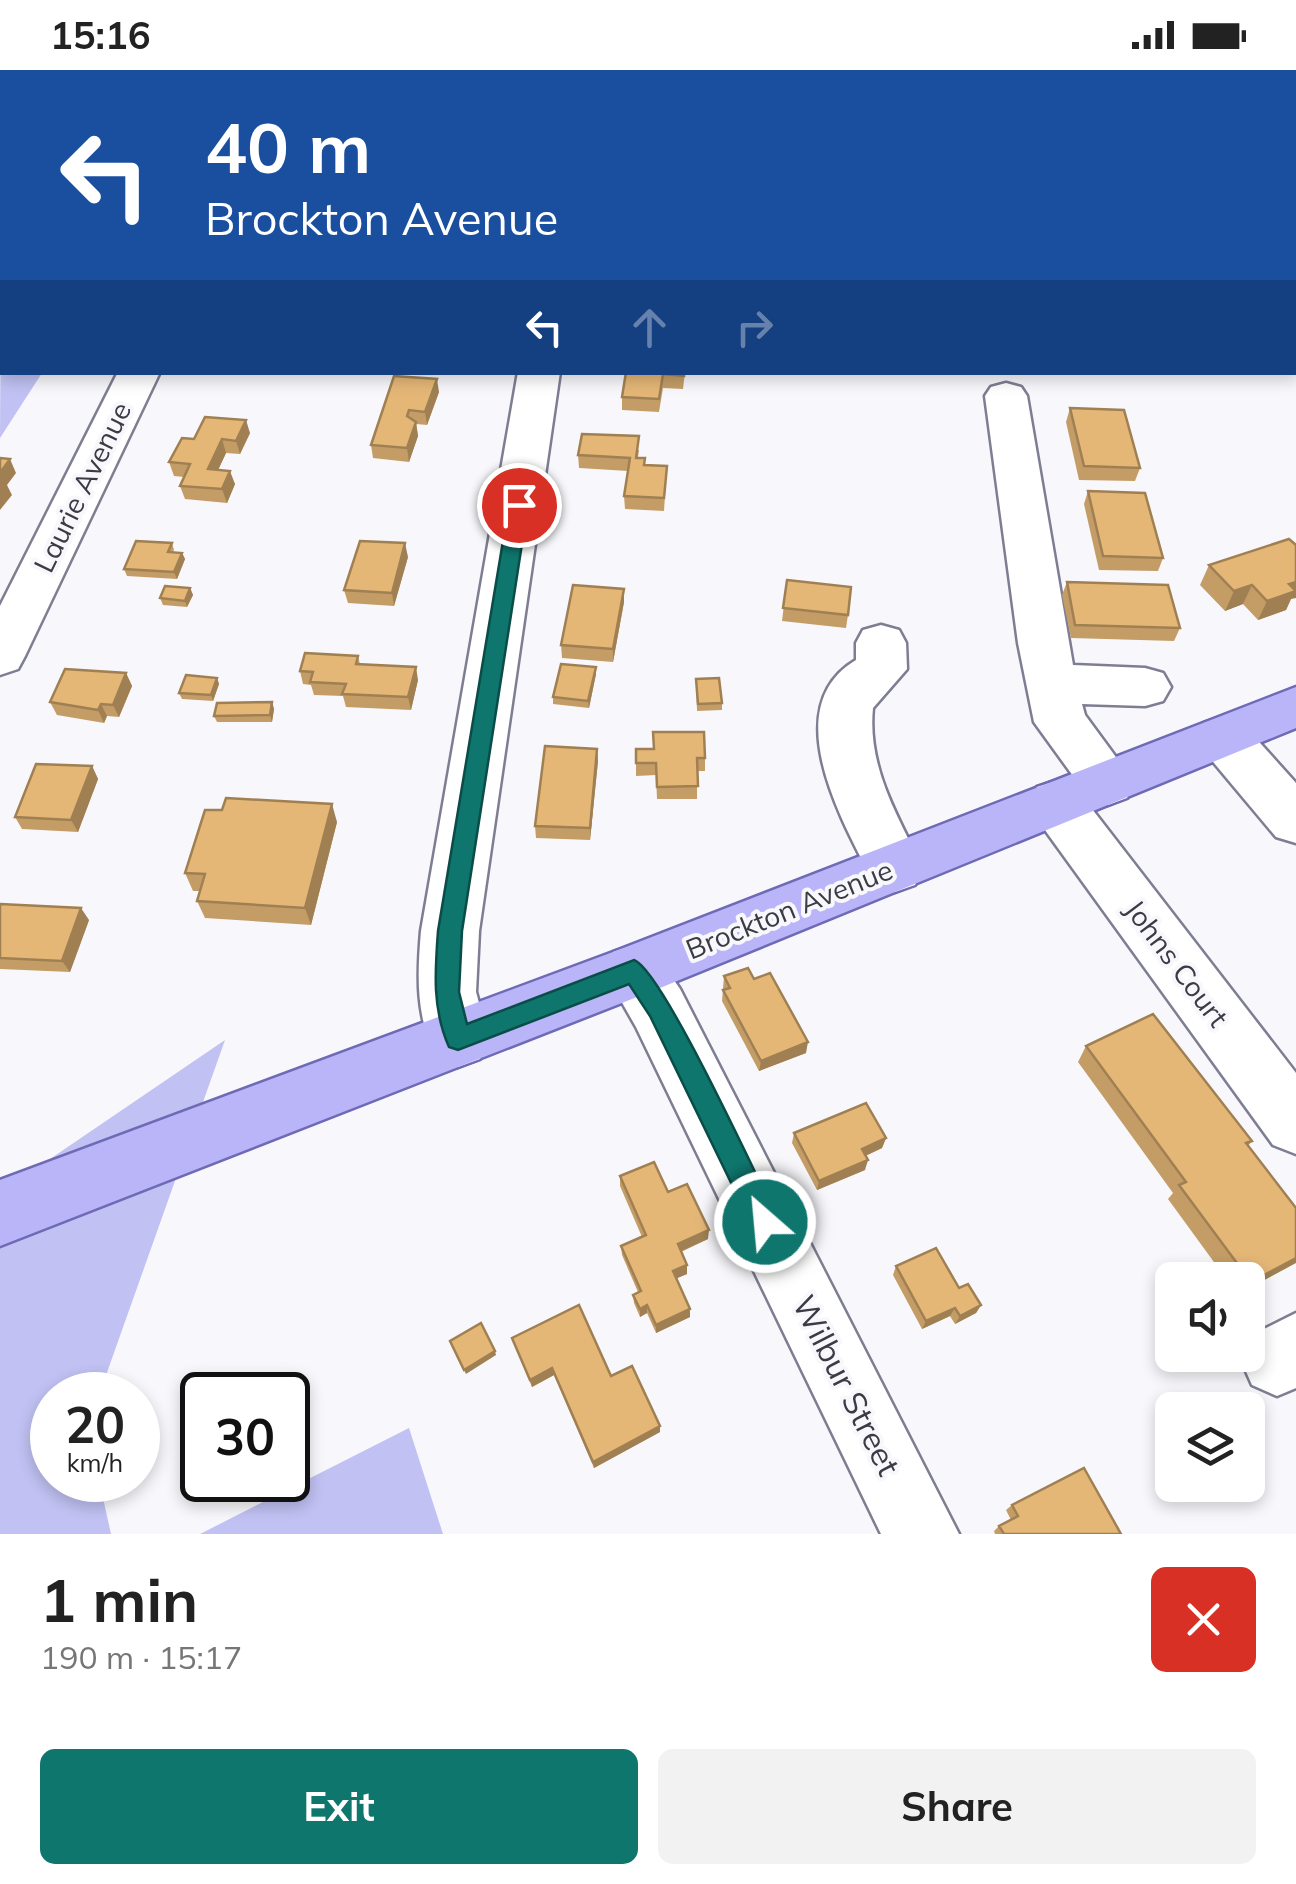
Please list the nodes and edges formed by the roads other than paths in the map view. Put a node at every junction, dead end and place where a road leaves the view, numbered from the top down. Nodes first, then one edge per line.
1 (137, 375) edge
2 (539, 375) edge
3 (1006, 396) dead end
4 (881, 642) dead end
5 (0, 656) edge
6 (1050, 684) junction
7 (1145, 687) dead end
8 (1296, 707) edge
9 (1223, 738) junction
10 (1082, 793) junction
11 (1296, 821) edge
12 (895, 868) junction
13 (634, 971) junction
14 (458, 1039) junction
15 (1296, 1124) edge
16 (0, 1213) edge
17 (921, 1534) edge

1 - 5 street, Laurie Avenue
2 - 14 street
3 - 6 street, Johns Court
4 - 12 street
6 - 7 street
6 - 10 street, Johns Court
8 - 9 main road, Brockton Avenue
9 - 10 main road, Brockton Avenue
9 - 11 street
10 - 12 main road, Brockton Avenue
10 - 15 street, Johns Court
12 - 13 main road, Brockton Avenue
13 - 14 main road, Brockton Avenue
13 - 17 street, Wilbur Street
14 - 16 main road, Brockton Avenue

